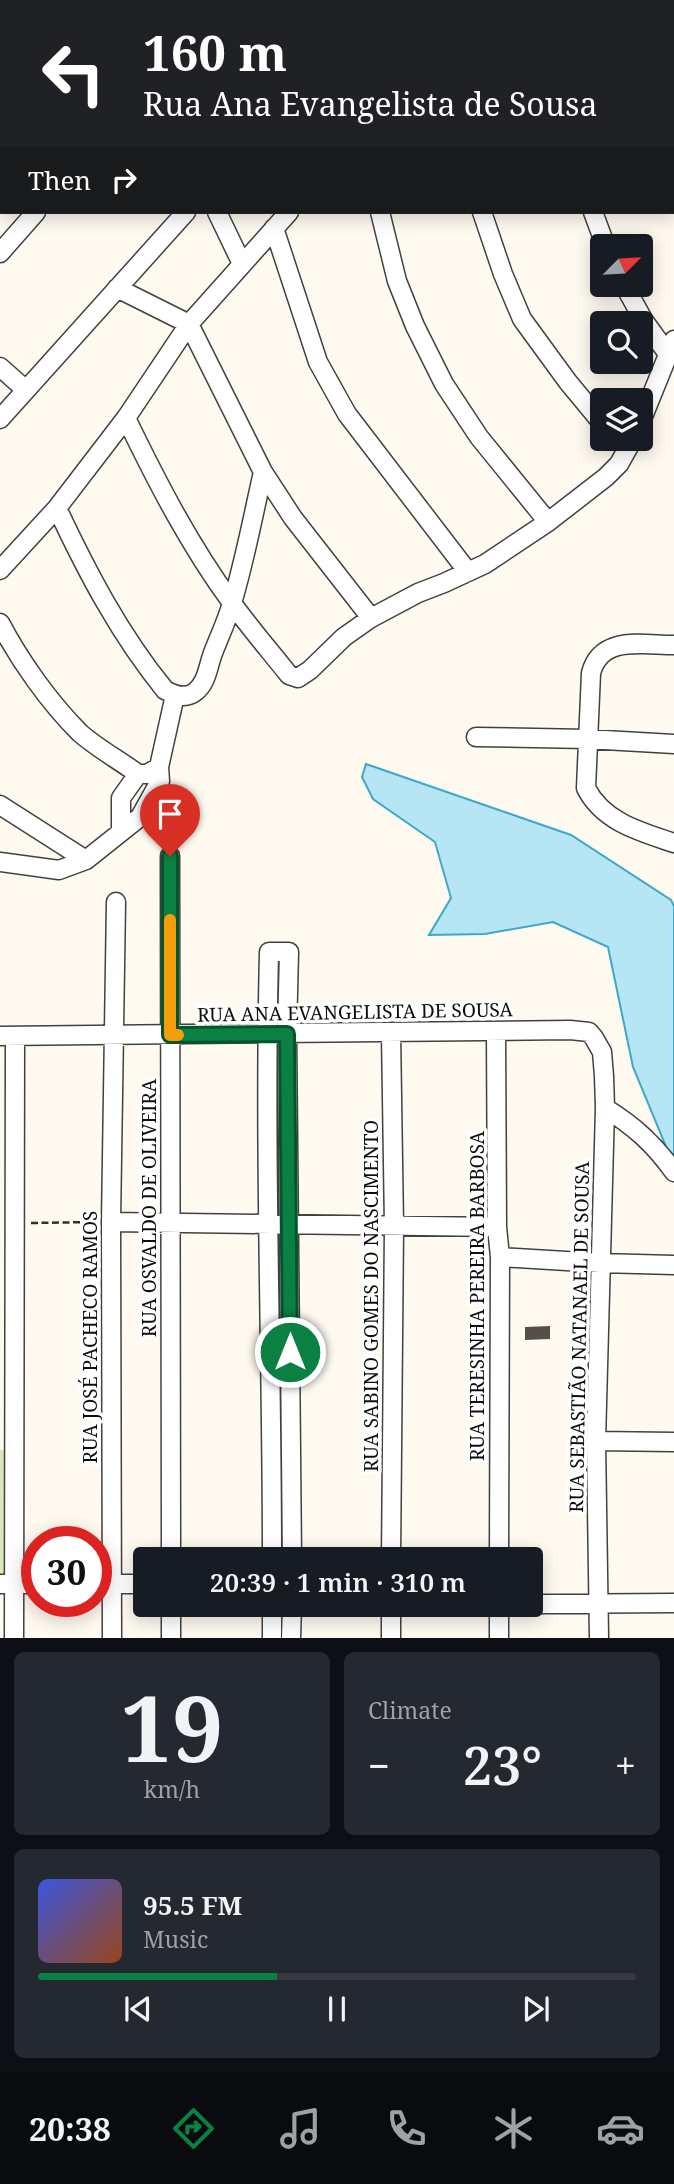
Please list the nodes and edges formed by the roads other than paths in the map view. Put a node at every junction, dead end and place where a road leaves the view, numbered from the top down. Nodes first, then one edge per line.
1 (34, 214) edge
2 (184, 214) edge
3 (218, 214) edge
4 (287, 214) edge
5 (380, 214) edge
6 (483, 214) edge
7 (594, 214) edge
8 (274, 228) junction
9 (601, 234) edge
10 (0, 253) edge
11 (242, 264) junction
12 (117, 288) junction
13 (631, 298) edge
14 (189, 324) junction
15 (671, 347) edge
16 (0, 367) edge
17 (26, 390) junction
18 (653, 392) edge
19 (590, 409) edge
20 (126, 418) junction
21 (0, 419) edge
22 (621, 451) edge
23 (264, 472) junction
24 (57, 508) junction
25 (548, 522) junction
26 (0, 570) edge
27 (468, 572) junction
28 (232, 604) junction
29 (371, 618) junction
30 (0, 623) edge
31 (674, 645) edge
32 (175, 695) junction
33 (476, 737) dead end
34 (587, 739) junction
35 (674, 744) edge
36 (159, 767) junction
37 (138, 774) junction
38 (0, 805) edge
39 (121, 831) junction
40 (674, 843) edge
41 (170, 856) dead end
42 (86, 860) junction
43 (0, 862) edge
44 (116, 902) dead end
45 (496, 1032) junction
46 (391, 1033) junction
47 (267, 1034) junction
48 (287, 1034) junction
49 (113, 1035) junction
50 (170, 1035) junction
51 (8, 1036) edge
52 (594, 1038) joint
53 (605, 1108) junction
54 (674, 1172) edge
55 (111, 1222) junction
56 (170, 1223) junction
57 (269, 1224) junction
58 (289, 1224) junction
59 (394, 1227) junction
60 (497, 1227) junction
61 (500, 1257) junction
62 (600, 1263) junction
63 (674, 1265) edge
64 (290, 1404) junction
65 (272, 1405) junction
66 (596, 1441) junction
67 (674, 1442) edge
68 (7, 1444) edge
69 (105, 1526) edge
70 (171, 1547) edge
71 (272, 1547) edge
72 (292, 1547) edge
73 (391, 1547) edge
74 (499, 1547) edge
75 (7, 1584) edge
76 (112, 1584) edge
77 (133, 1584) edge
78 (674, 1603) edge
79 (543, 1604) edge
80 (598, 1605) junction
81 (109, 1617) edge
82 (171, 1617) edge
83 (272, 1617) edge
84 (292, 1617) edge
85 (391, 1617) edge
86 (499, 1617) edge
87 (14, 1638) edge
88 (112, 1638) edge
89 (172, 1638) edge
90 (272, 1638) edge
91 (291, 1638) edge
92 (391, 1638) edge
93 (499, 1638) edge
94 (599, 1638) edge

1 - 10 street
2 - 12 street
3 - 11 street
4 - 8 street
5 - 25 street
6 - 19 street
7 - 9 street
8 - 11 street
8 - 27 street
11 - 14 street
12 - 14 street
12 - 17 street
13 - 15 street
14 - 20 street
14 - 23 street
15 - 18 street
16 - 17 street
17 - 21 street
20 - 24 street
20 - 28 street
22 - 25 street
23 - 28 street
23 - 29 street
24 - 26 street
24 - 32 street
25 - 27 street
27 - 29 street
28 - 29 street
28 - 32 street
30 - 37 street
31 - 34 street
32 - 36 street
33 - 34 street
34 - 35 street
34 - 40 street
36 - 37 street
36 - 39 street
37 - 39 street
38 - 42 street
39 - 42 street
41 - 50 street, RUA OSVALDO DE OLIVEIRA
42 - 43 street
44 - 49 street, RUA JOSÉ PACHECO RAMOS
45 - 46 street, RUA ANA EVANGELISTA DE SOUSA
45 - 52 street, RUA ANA EVANGELISTA DE SOUSA
45 - 60 street, RUA TERESINHA PEREIRA BARBOSA
46 - 48 street, RUA ANA EVANGELISTA DE SOUSA
46 - 59 street, RUA SABINO GOMES DO NASCIMENTO
47 - 48 street, RUA ANA EVANGELISTA DE SOUSA
47 - 48 street
47 - 50 street, RUA ANA EVANGELISTA DE SOUSA
47 - 57 street
48 - 58 street
49 - 50 street, RUA ANA EVANGELISTA DE SOUSA
49 - 51 street, RUA ANA EVANGELISTA DE SOUSA
49 - 55 street, RUA JOSÉ PACHECO RAMOS
50 - 56 street, RUA OSVALDO DE OLIVEIRA
51 - 68 street
52 - 53 street, RUA SEBASTIÃO NATANAEL DE SOUSA
53 - 54 street
53 - 62 street, RUA SEBASTIÃO NATANAEL DE SOUSA
55 - 56 street
55 - 69 street, RUA JOSÉ PACHECO RAMOS
56 - 57 street
56 - 70 street, RUA OSVALDO DE OLIVEIRA
57 - 58 street
57 - 65 street
58 - 59 street
58 - 64 street
59 - 60 street
59 - 73 street, RUA SABINO GOMES DO NASCIMENTO
60 - 61 street, RUA TERESINHA PEREIRA BARBOSA
61 - 62 street
61 - 74 street, RUA TERESINHA PEREIRA BARBOSA
62 - 63 street
62 - 66 street, RUA SEBASTIÃO NATANAEL DE SOUSA
64 - 65 street
64 - 72 street
65 - 71 street
66 - 67 street
66 - 80 street, RUA SEBASTIÃO NATANAEL DE SOUSA
68 - 75 street
75 - 87 street
76 - 77 street
78 - 80 street
79 - 80 street
80 - 94 street, RUA SEBASTIÃO NATANAEL DE SOUSA
81 - 88 street, RUA JOSÉ PACHECO RAMOS
82 - 89 street
83 - 90 street
84 - 91 street
85 - 92 street
86 - 93 street

